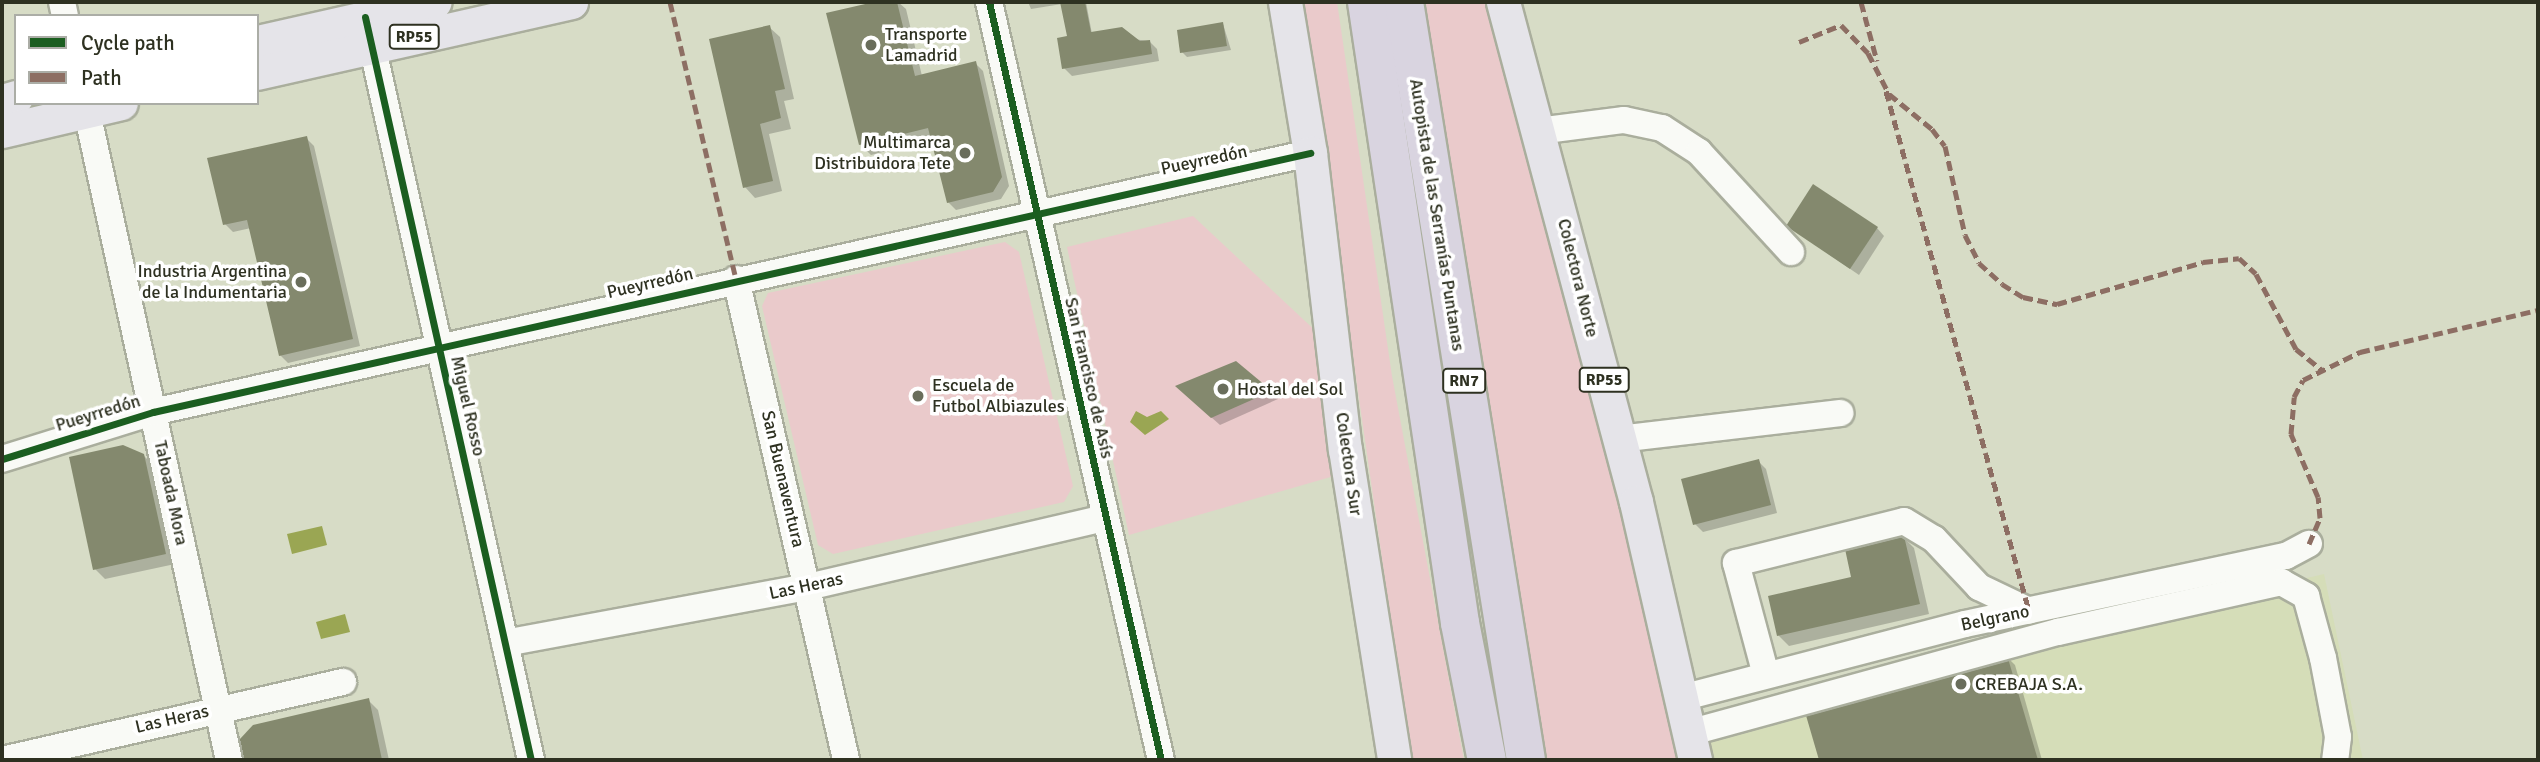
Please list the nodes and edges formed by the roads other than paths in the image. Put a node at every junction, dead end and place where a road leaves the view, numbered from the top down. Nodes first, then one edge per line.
1 (435, 2) edge
2 (571, 2) edge
3 (989, 2) edge
4 (1284, 2) edge
5 (1367, 2) edge
6 (1404, 2) edge
7 (1503, 2) edge
8 (369, 32) junction
9 (259, 42) edge
10 (259, 71) edge
11 (104, 105) edge
12 (86, 107) edge
13 (2, 131) edge
14 (1538, 131) junction
15 (1310, 153) junction
16 (1037, 213) junction
17 (1791, 252) dead end
18 (736, 279) junction
19 (439, 347) junction
20 (153, 412) junction
21 (1840, 413) dead end
22 (1619, 439) junction
23 (2, 459) edge
24 (1104, 518) junction
25 (2309, 544) dead end
26 (808, 587) junction
27 (2029, 611) junction
28 (505, 643) junction
29 (1766, 675) junction
30 (343, 682) dead end
31 (1681, 698) junction
32 (218, 708) junction
33 (1692, 746) edge
34 (2, 760) edge
35 (229, 760) edge
36 (531, 760) edge
37 (846, 760) edge
38 (1161, 760) edge
39 (1394, 760) edge
40 (1487, 760) edge
41 (1526, 760) edge
42 (2335, 760) edge

1 - 8 main road, RP55
2 - 8 main road, RP55
3 - 16 street, San Francisco de Asís
4 - 15 main road, Colectora Sur
5 - 40 highway, Autopista de las Serranías Puntanas / RN7
6 - 41 highway, Autopista de las Serranías Puntanas / RN7
7 - 14 main road, Colectora Norte / RP55
8 - 9 main road, RP55
8 - 10 main road, RP55
8 - 19 street, Miguel Rosso
11 - 12 main road
12 - 13 main road
12 - 20 street, Taboada Mora
14 - 17 street
14 - 22 main road, Colectora Norte / RP55
15 - 16 street, Pueyrredón
15 - 39 main road, Colectora Sur
16 - 18 street, Pueyrredón
16 - 24 street, San Francisco de Asís
18 - 19 street, Pueyrredón
18 - 26 street, San Buenaventura
19 - 20 street, Pueyrredón
19 - 28 street, Miguel Rosso
20 - 23 street, Pueyrredón
20 - 32 street, Taboada Mora
21 - 22 street
22 - 31 main road, Colectora Norte / RP55
24 - 26 street, Las Heras
24 - 38 street, San Francisco de Asís
25 - 27 street, Belgrano
26 - 28 street, Las Heras
26 - 37 street, San Buenaventura
27 - 29 street, Belgrano
27 - 29 street
28 - 36 street, Miguel Rosso
29 - 31 street, Belgrano
30 - 32 street, Las Heras
31 - 33 main road, Colectora Norte / RP55
32 - 34 street, Las Heras
32 - 35 street, Taboada Mora
33 - 42 street

